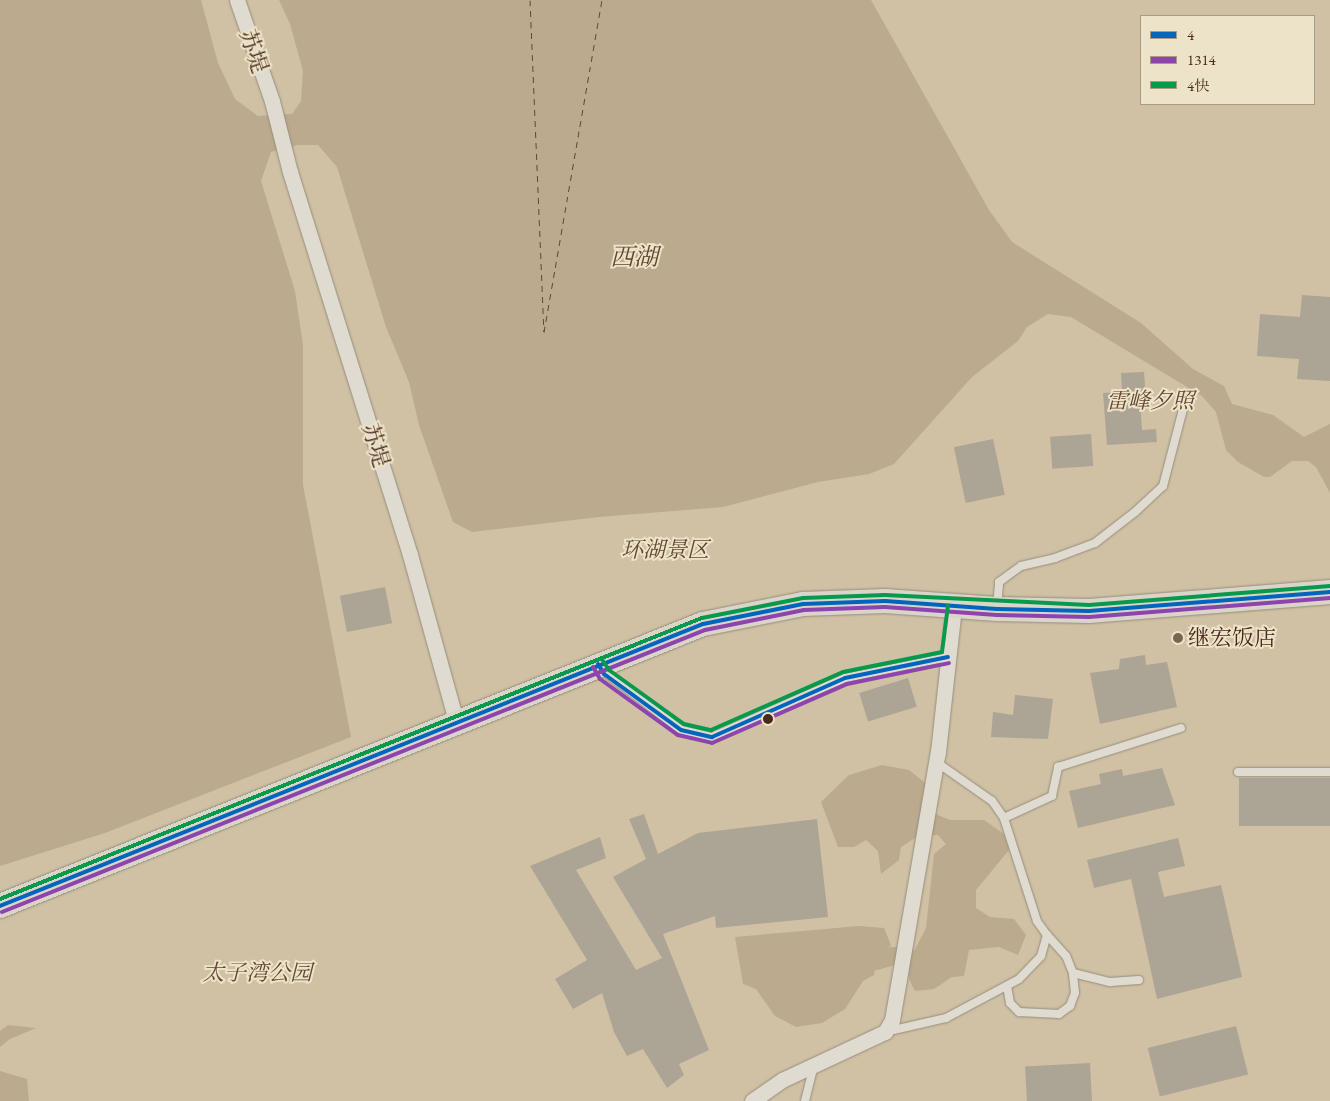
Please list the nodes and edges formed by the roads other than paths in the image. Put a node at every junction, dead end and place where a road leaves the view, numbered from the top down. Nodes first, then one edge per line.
1 (237, 0) edge
2 (1187, 394) dead end
3 (1330, 592) edge
4 (954, 606) junction
5 (997, 609) junction
6 (948, 657) junction
7 (598, 664) junction
8 (456, 721) junction
9 (1181, 728) dead end
10 (936, 762) junction
11 (1238, 772) dead end
12 (1330, 772) edge
13 (1004, 818) junction
14 (0, 906) edge
15 (1047, 935) junction
16 (1073, 973) junction
17 (1140, 980) dead end
18 (1007, 986) junction
19 (886, 1032) junction
20 (814, 1065) junction
21 (752, 1101) edge
22 (805, 1101) edge

1 - 8 street, 苏堤
2 - 5 lane
3 - 5 main road
4 - 5 main road
4 - 6 street
4 - 7 main road
6 - 7 lane
6 - 10 street
7 - 8 main road
8 - 14 main road
9 - 13 lane
10 - 13 lane
10 - 19 street
11 - 12 lane
13 - 15 lane
15 - 16 lane
15 - 18 lane
16 - 17 lane
16 - 18 lane
18 - 19 lane
19 - 20 street
20 - 21 street
20 - 22 lane

